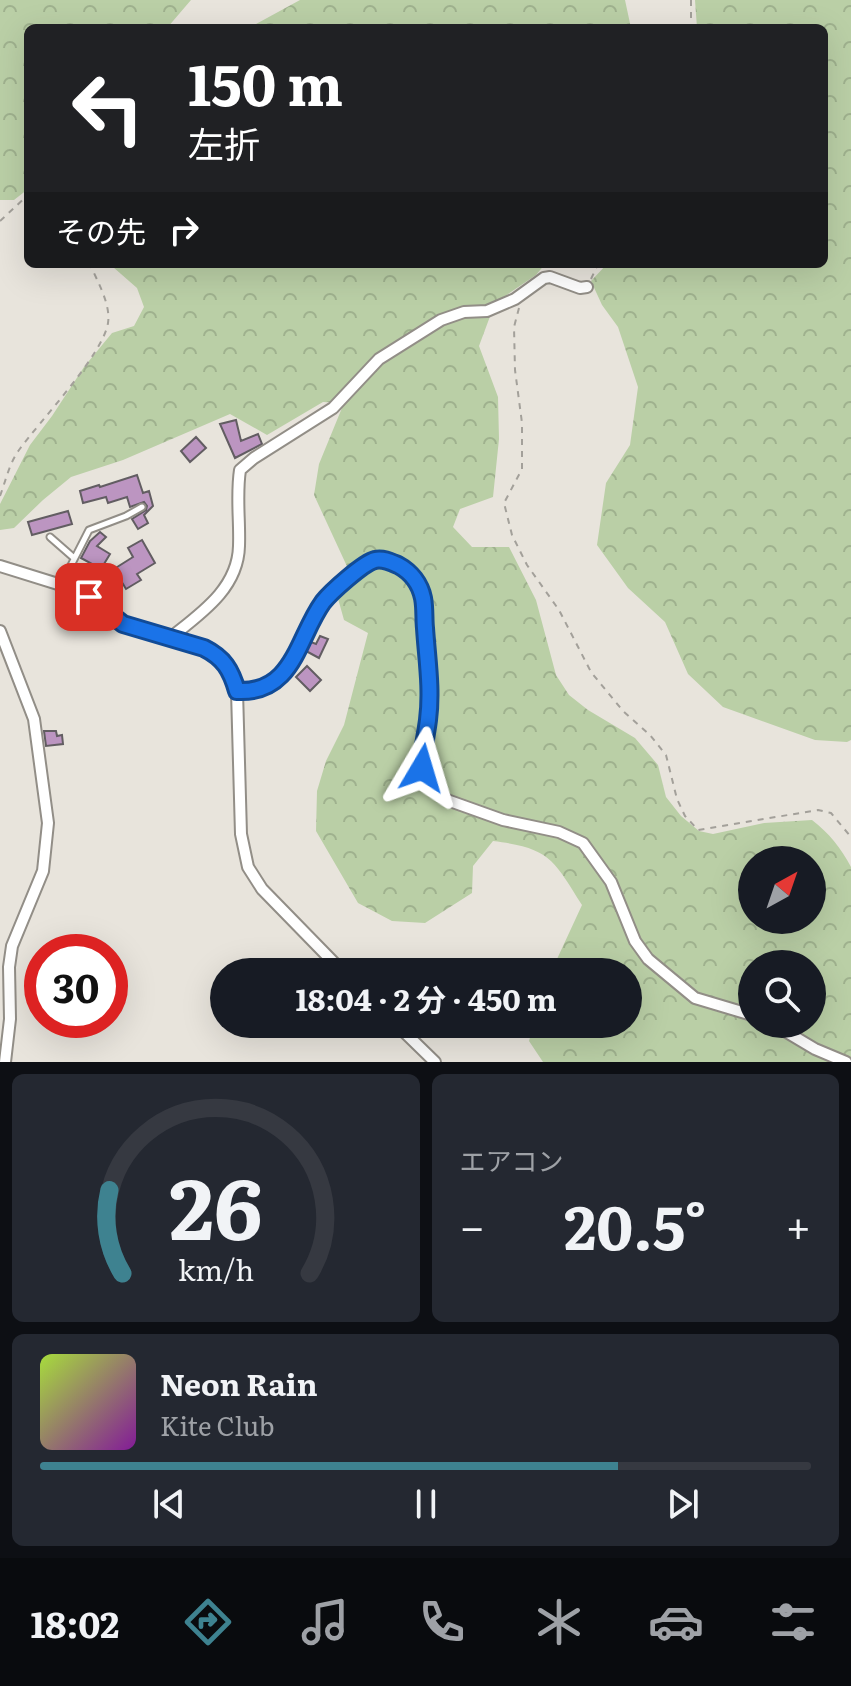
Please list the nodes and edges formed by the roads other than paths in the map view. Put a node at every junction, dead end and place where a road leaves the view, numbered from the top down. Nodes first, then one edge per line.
1 (587, 287) road end
2 (142, 507) dead end
3 (50, 537) dead end
4 (74, 558) junction
5 (0, 566) edge
6 (61, 584) junction
7 (0, 631) edge
8 (170, 638) junction
9 (237, 691) junction
10 (329, 958) edge
11 (5, 967) edge
12 (738, 1011) edge
13 (410, 1038) edge
14 (797, 1038) edge
15 (5, 1062) edge
16 (435, 1062) edge
17 (846, 1062) edge

1 - 8 street
2 - 4 lane
3 - 4 lane
4 - 6 lane
5 - 6 street
6 - 8 street
7 - 11 street
8 - 9 street
9 - 10 street
9 - 12 street
11 - 15 street
13 - 16 street
14 - 17 street

